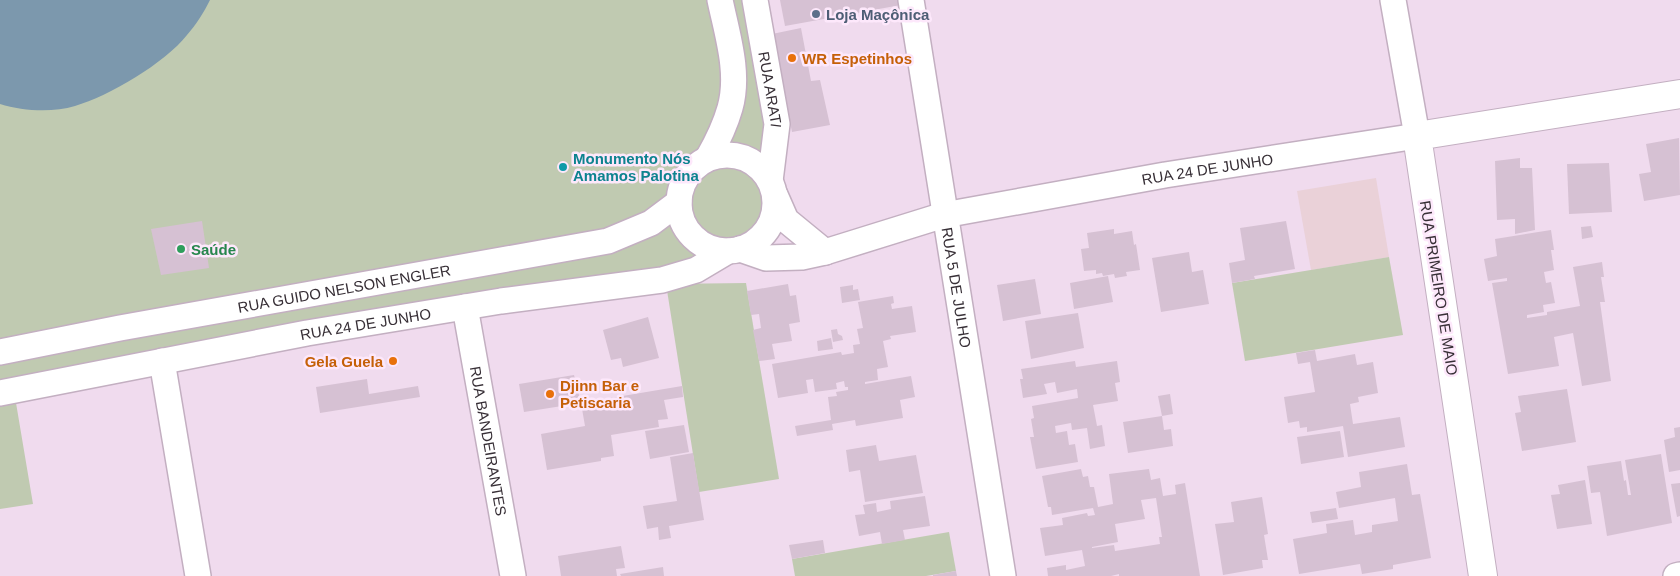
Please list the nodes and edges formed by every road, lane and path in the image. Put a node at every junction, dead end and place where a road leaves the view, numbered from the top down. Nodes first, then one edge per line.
1 (720, 0) edge
2 (755, 0) edge
3 (911, 0) edge
4 (1393, 0) edge
5 (1680, 94) edge
6 (1416, 136) junction
7 (708, 158) junction
8 (773, 188) junction
9 (679, 202) junction
10 (944, 215) junction
11 (734, 250) junction
12 (825, 252) junction
13 (465, 307) junction
14 (0, 352) edge
15 (162, 361) junction
16 (0, 393) edge
17 (1680, 575) edge
18 (198, 576) edge
19 (513, 576) edge
20 (1003, 576) edge
21 (1483, 576) edge
22 (1676, 576) edge

1 - 7 street
2 - 8 street, RUA ARATI
3 - 10 street, RUA 5 DE JULHO
4 - 6 street, RUA PRIMEIRO DE MAIO
5 - 6 street, RUA 24 DE JUNHO
6 - 10 street, RUA 24 DE JUNHO
6 - 21 street, RUA PRIMEIRO DE MAIO
7 - 8 street
7 - 9 street
8 - 11 street
8 - 12 street
9 - 11 street
9 - 14 street, RUA GUIDO NELSON ENGLER
10 - 12 street, RUA 24 DE JUNHO
10 - 20 street, RUA 5 DE JULHO
11 - 12 street, RUA 24 DE JUNHO
11 - 13 street, RUA 24 DE JUNHO
13 - 15 street, RUA 24 DE JUNHO
13 - 19 street, RUA BANDEIRANTES
15 - 16 street, RUA 24 DE JUNHO
15 - 18 street
17 - 22 street

